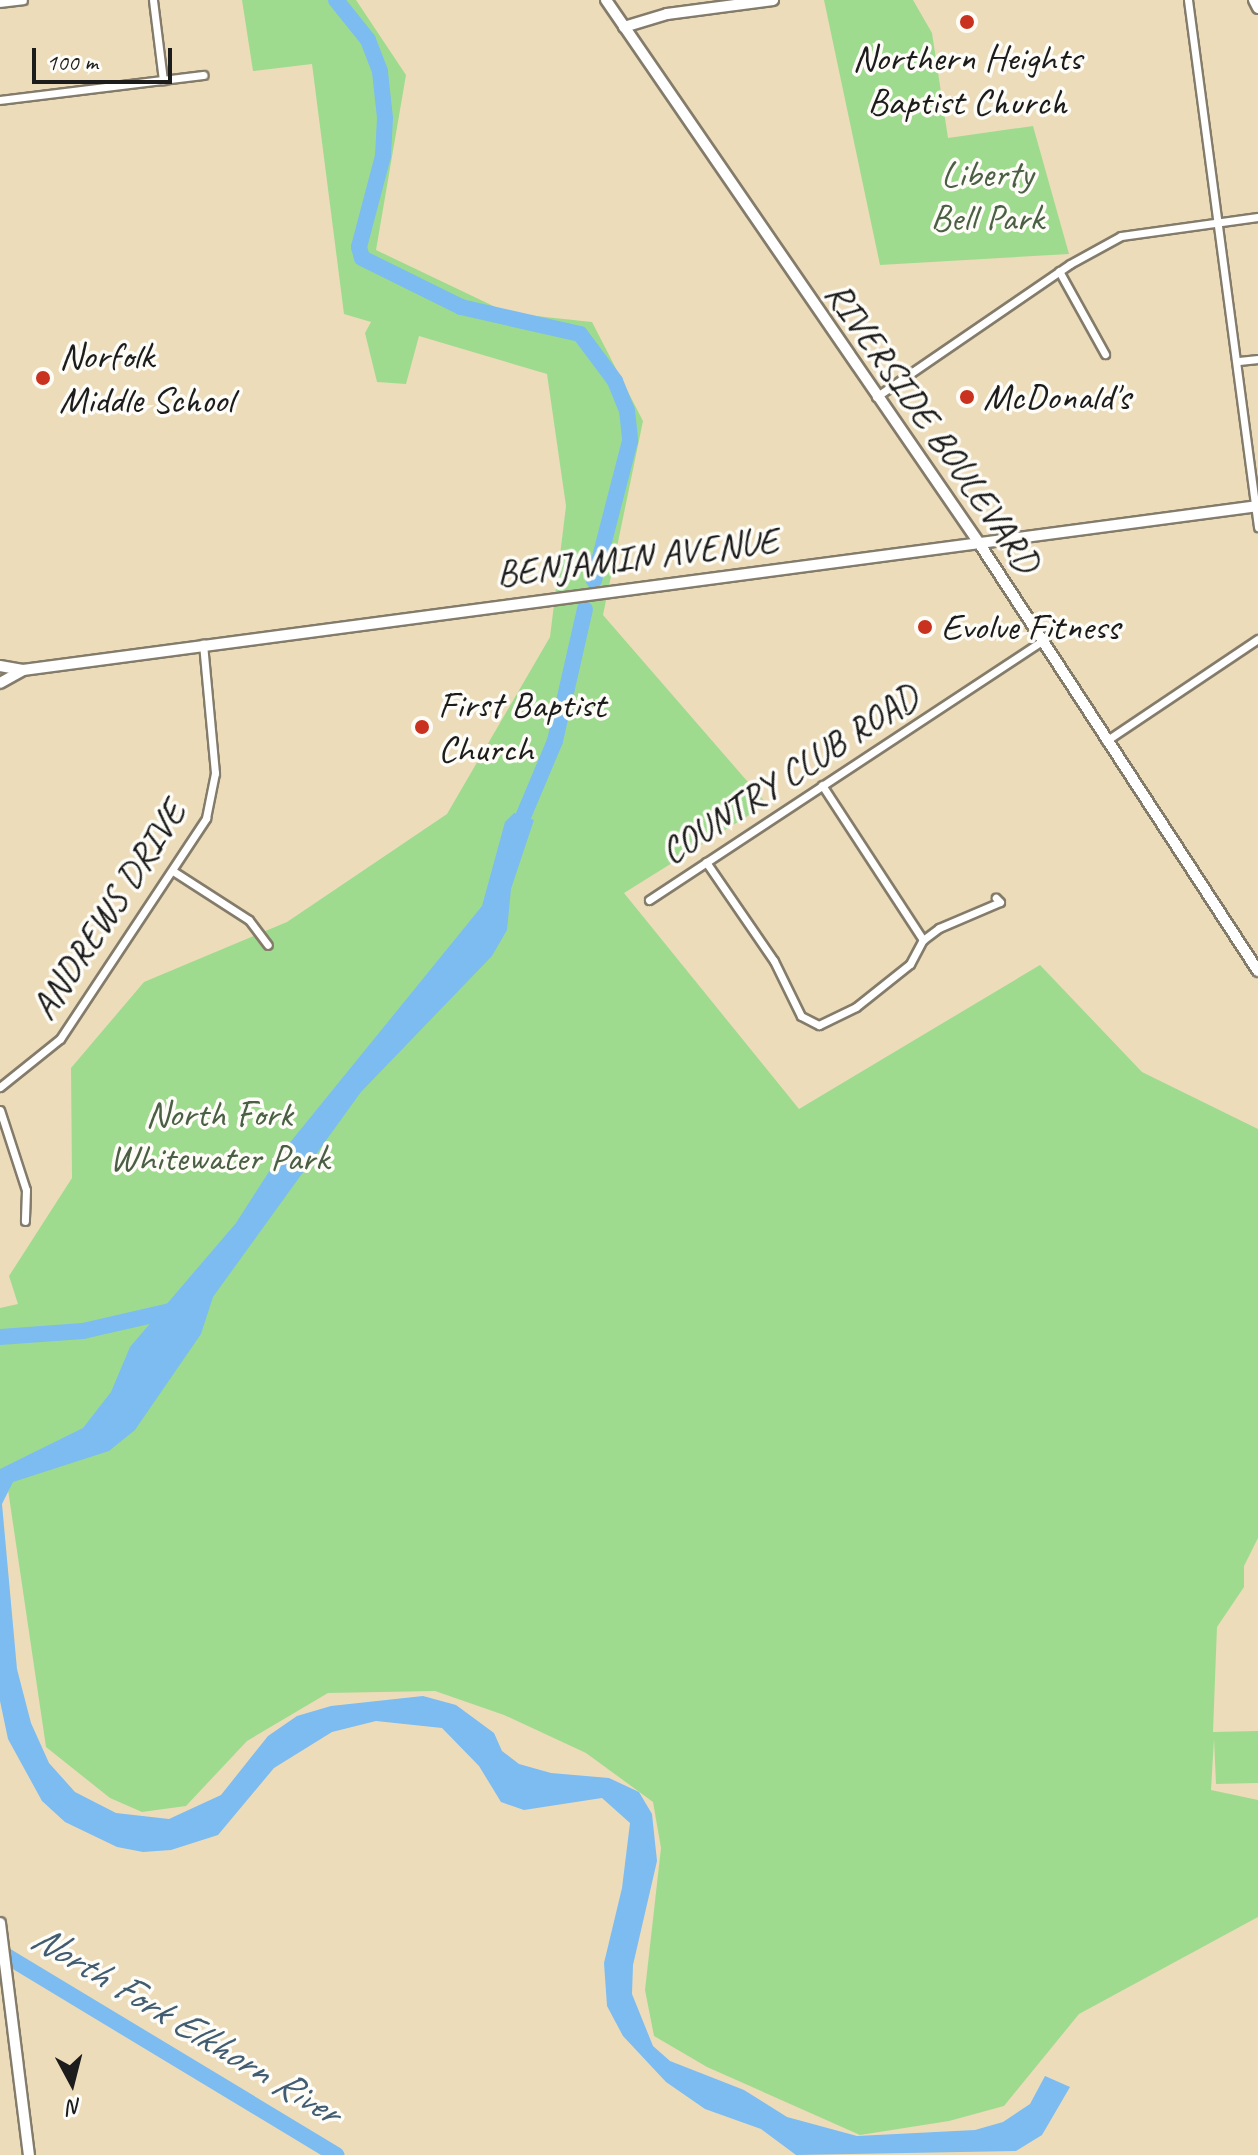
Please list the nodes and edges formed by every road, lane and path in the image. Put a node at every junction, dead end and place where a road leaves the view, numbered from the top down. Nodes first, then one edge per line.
1 (23, 0) edge
2 (153, 0) edge
3 (606, 0) edge
4 (773, 0) edge
5 (1188, 0) edge
6 (1254, 0) edge
7 (734, 2) edge
8 (0, 3) edge
9 (1258, 8) edge
10 (624, 27) junction
11 (203, 75) dead end
12 (163, 80) junction
13 (0, 100) edge
14 (1258, 217) edge
15 (1218, 222) junction
16 (1059, 271) junction
17 (1105, 354) dead end
18 (1258, 359) edge
19 (1239, 361) junction
20 (876, 397) junction
21 (1256, 506) edge
22 (1258, 527) edge
23 (979, 543) junction
24 (1258, 639) edge
25 (203, 642) junction
26 (1041, 642) junction
27 (0, 666) edge
28 (23, 670) junction
29 (0, 683) edge
30 (1106, 741) junction
31 (822, 785) junction
32 (706, 862) junction
33 (173, 871) junction
34 (996, 898) dead end
35 (649, 900) dead end
36 (923, 940) junction
37 (268, 945) dead end
38 (1258, 971) edge
39 (0, 1087) edge
40 (0, 1110) edge
41 (25, 1221) dead end
42 (0, 1923) edge
43 (29, 2155) edge

1 - 8 street
2 - 12 street
3 - 10 main road, RIVERSIDE BOULEVARD
4 - 7 main road
5 - 15 street
6 - 9 main road
7 - 10 main road
10 - 20 main road, RIVERSIDE BOULEVARD
11 - 12 street
12 - 13 street
14 - 15 street
15 - 16 street
15 - 19 street
16 - 17 street
16 - 20 street
18 - 19 street
19 - 21 street
20 - 23 main road, RIVERSIDE BOULEVARD
21 - 22 street
21 - 23 main road, BENJAMIN AVENUE
23 - 25 main road, BENJAMIN AVENUE
23 - 26 main road, RIVERSIDE BOULEVARD
24 - 30 street
25 - 28 main road, BENJAMIN AVENUE
25 - 33 street, ANDREWS DRIVE
26 - 30 main road, RIVERSIDE BOULEVARD
26 - 31 street, COUNTRY CLUB ROAD
27 - 28 main road, BENJAMIN AVENUE
28 - 29 main road, BENJAMIN AVENUE
30 - 38 main road, RIVERSIDE BOULEVARD
31 - 32 street, COUNTRY CLUB ROAD
31 - 36 street
32 - 35 street, COUNTRY CLUB ROAD
32 - 36 street
33 - 37 street
33 - 39 street, ANDREWS DRIVE
34 - 36 street
40 - 41 street
42 - 43 main road

